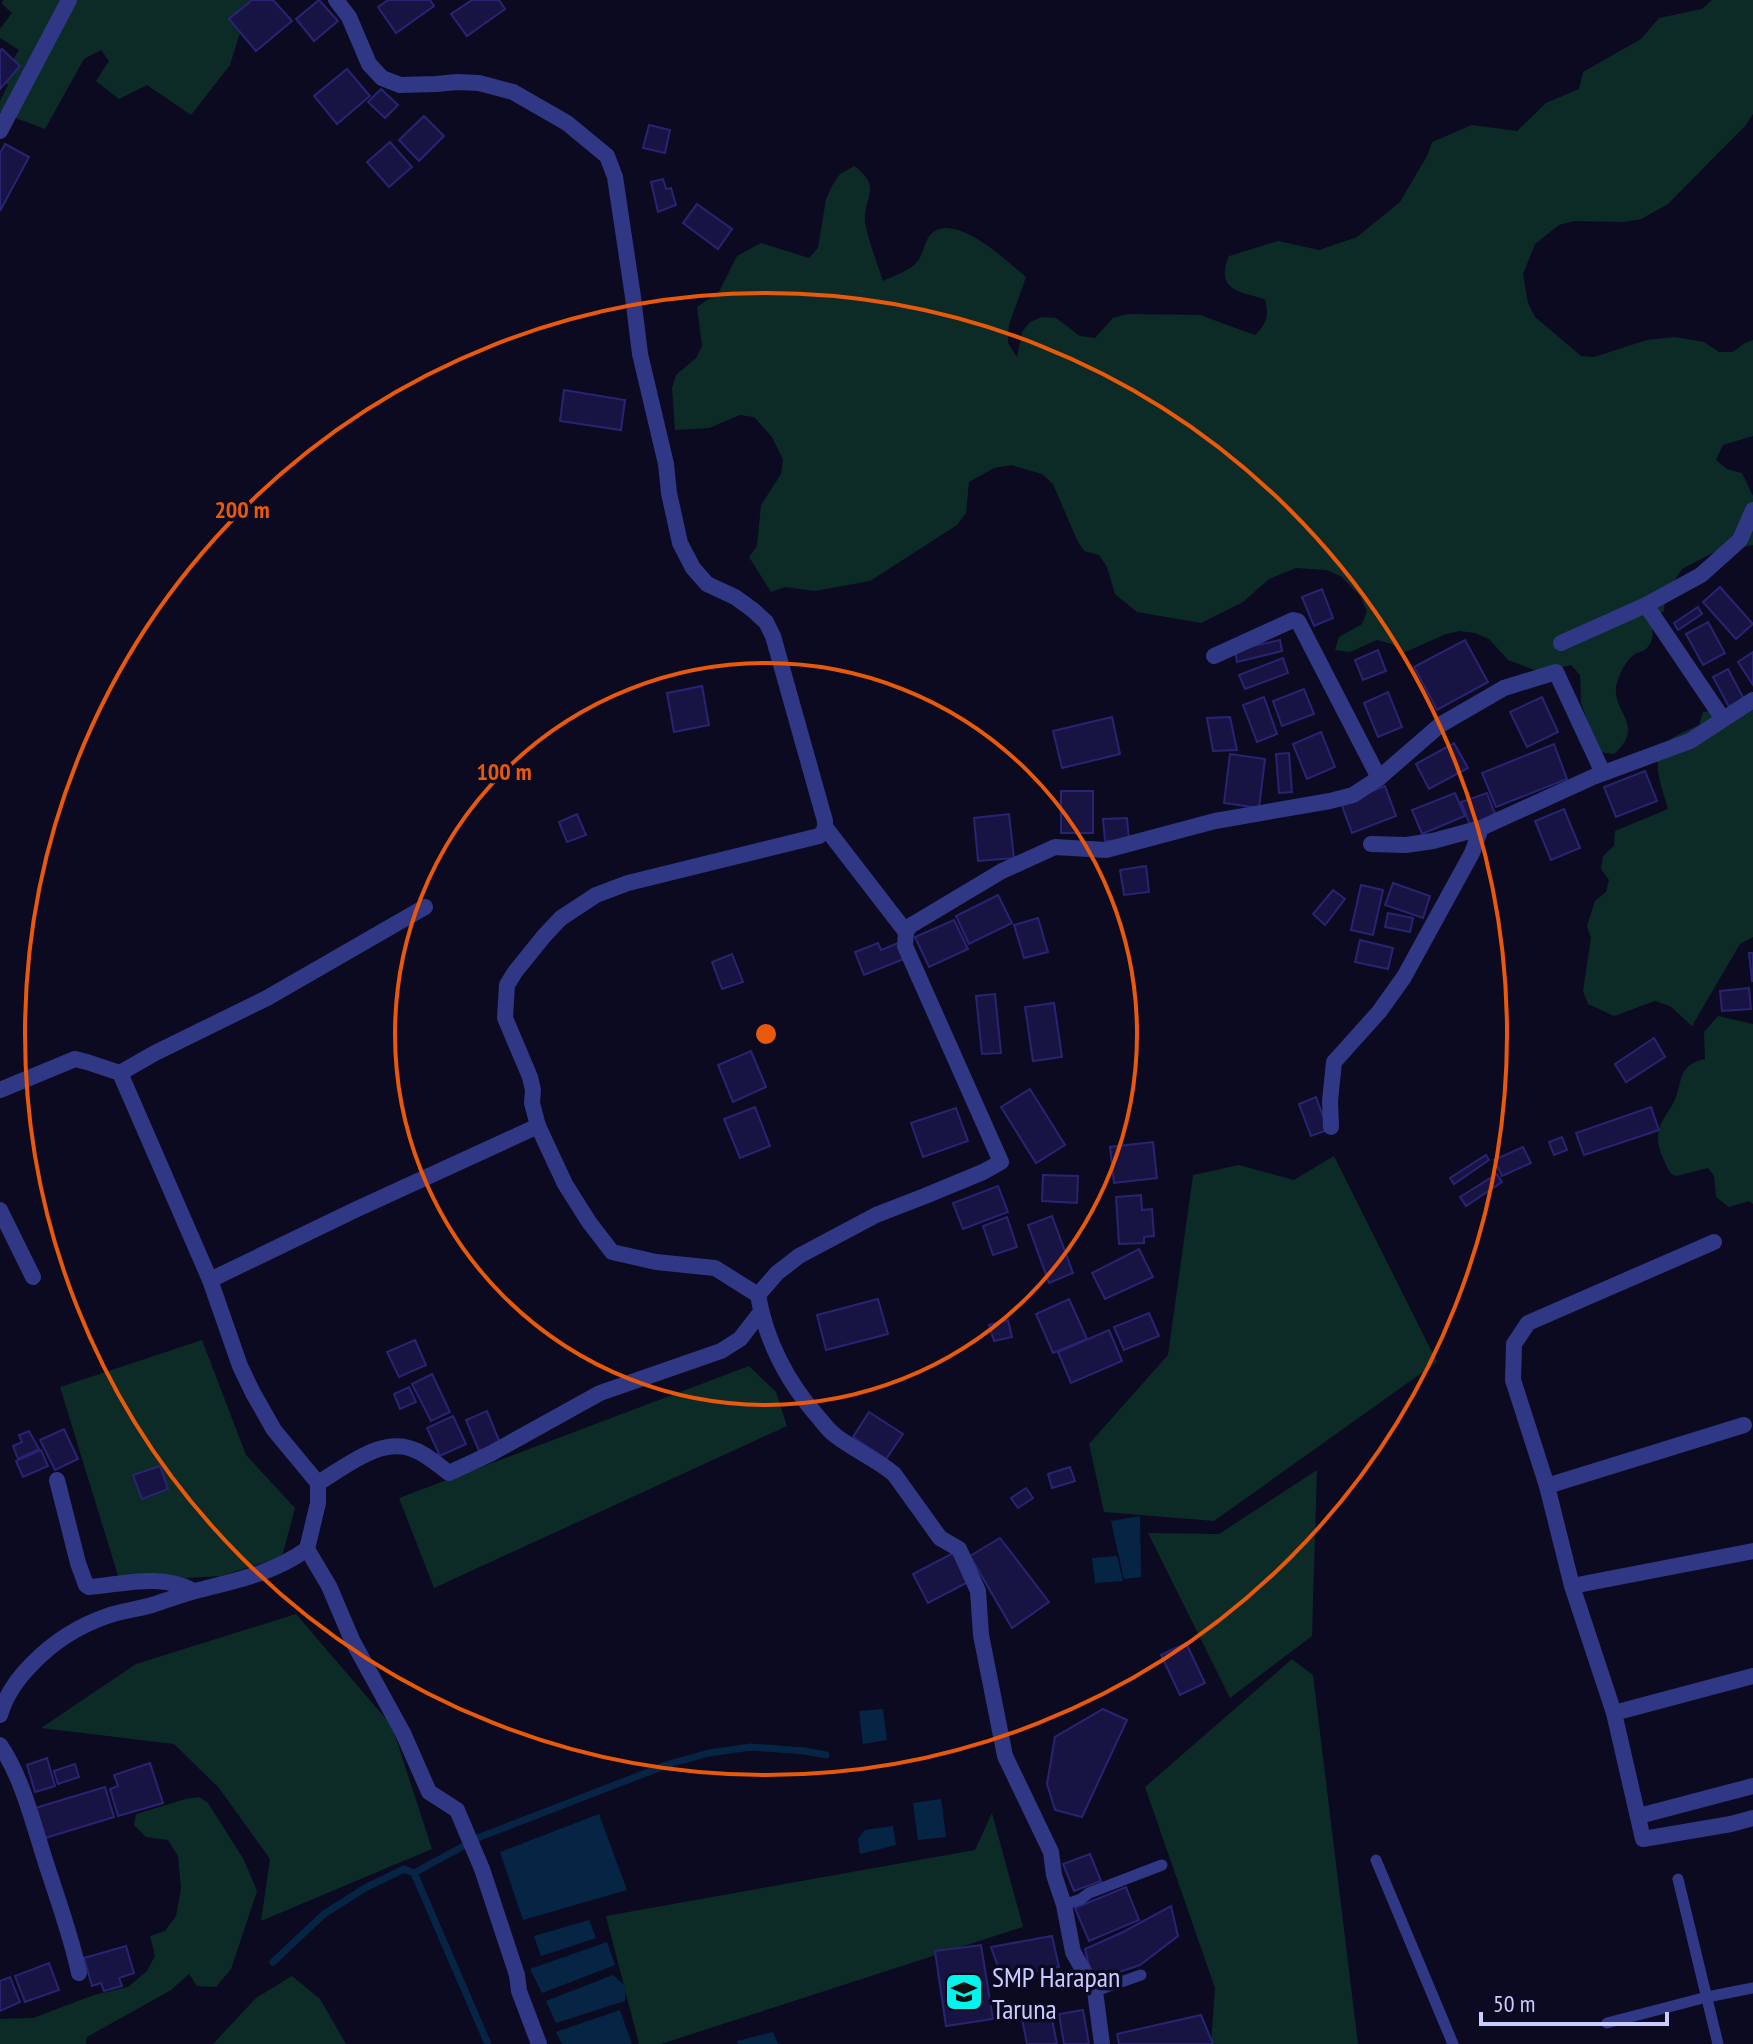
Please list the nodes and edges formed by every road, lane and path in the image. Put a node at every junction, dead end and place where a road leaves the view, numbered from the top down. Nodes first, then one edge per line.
1 (69, 0) edge
2 (336, 0) edge
3 (0, 131) edge
4 (1753, 510) edge
5 (1646, 605) junction
6 (1561, 643) dead end
7 (1214, 656) dead end
8 (1753, 700) edge
9 (1723, 719) junction
10 (1603, 773) junction
11 (1379, 778) junction
12 (825, 827) junction
13 (1481, 828) junction
14 (1371, 844) dead end
15 (425, 907) dead end
16 (906, 932) junction
17 (120, 1073) junction
18 (0, 1090) edge
19 (538, 1126) junction
20 (1331, 1127) dead end
21 (0, 1210) edge
22 (1714, 1242) dead end
23 (33, 1277) dead end
24 (210, 1280) junction
25 (759, 1304) junction
26 (1744, 1425) dead end
27 (57, 1480) dead end
28 (318, 1483) junction
29 (1547, 1486) junction
30 (307, 1549) junction
31 (1753, 1551) edge
32 (1572, 1586) junction
33 (194, 1591) junction
34 (1753, 1676) edge
35 (1614, 1713) junction
36 (0, 1715) edge
37 (0, 1745) edge
38 (1753, 1786) edge
39 (1639, 1816) junction
40 (1753, 1818) edge
41 (1376, 1860) dead end
42 (1162, 1865) dead end
43 (1678, 1879) dead end
44 (1064, 1905) junction
45 (79, 1973) dead end
46 (1141, 1975) dead end
47 (1753, 1988) edge
48 (1095, 1991) junction
49 (1707, 1997) junction
50 (1607, 2023) dead end
51 (539, 2044) edge
52 (1102, 2044) edge
53 (1453, 2044) edge
54 (1718, 2044) edge

1 - 3 street
2 - 12 street
4 - 5 street
5 - 6 street
5 - 9 street
7 - 11 street
8 - 9 street
9 - 10 street
10 - 11 street
10 - 13 street
11 - 16 street
12 - 16 street
12 - 19 street
13 - 14 street
13 - 20 street
15 - 17 street
16 - 25 street
17 - 18 street
17 - 24 street
19 - 24 street
19 - 25 street
21 - 23 street
22 - 29 street
24 - 28 street
25 - 28 street
25 - 44 street
26 - 29 street
27 - 33 street
28 - 30 street
29 - 32 street
30 - 33 street
30 - 51 street
31 - 32 street
32 - 35 street
33 - 36 street
34 - 35 street
35 - 39 street
37 - 45 street
38 - 39 street
39 - 40 street
41 - 53 lane
42 - 44 lane
43 - 49 lane
44 - 48 street
46 - 48 lane
47 - 49 lane
48 - 52 street
49 - 50 lane
49 - 54 lane

